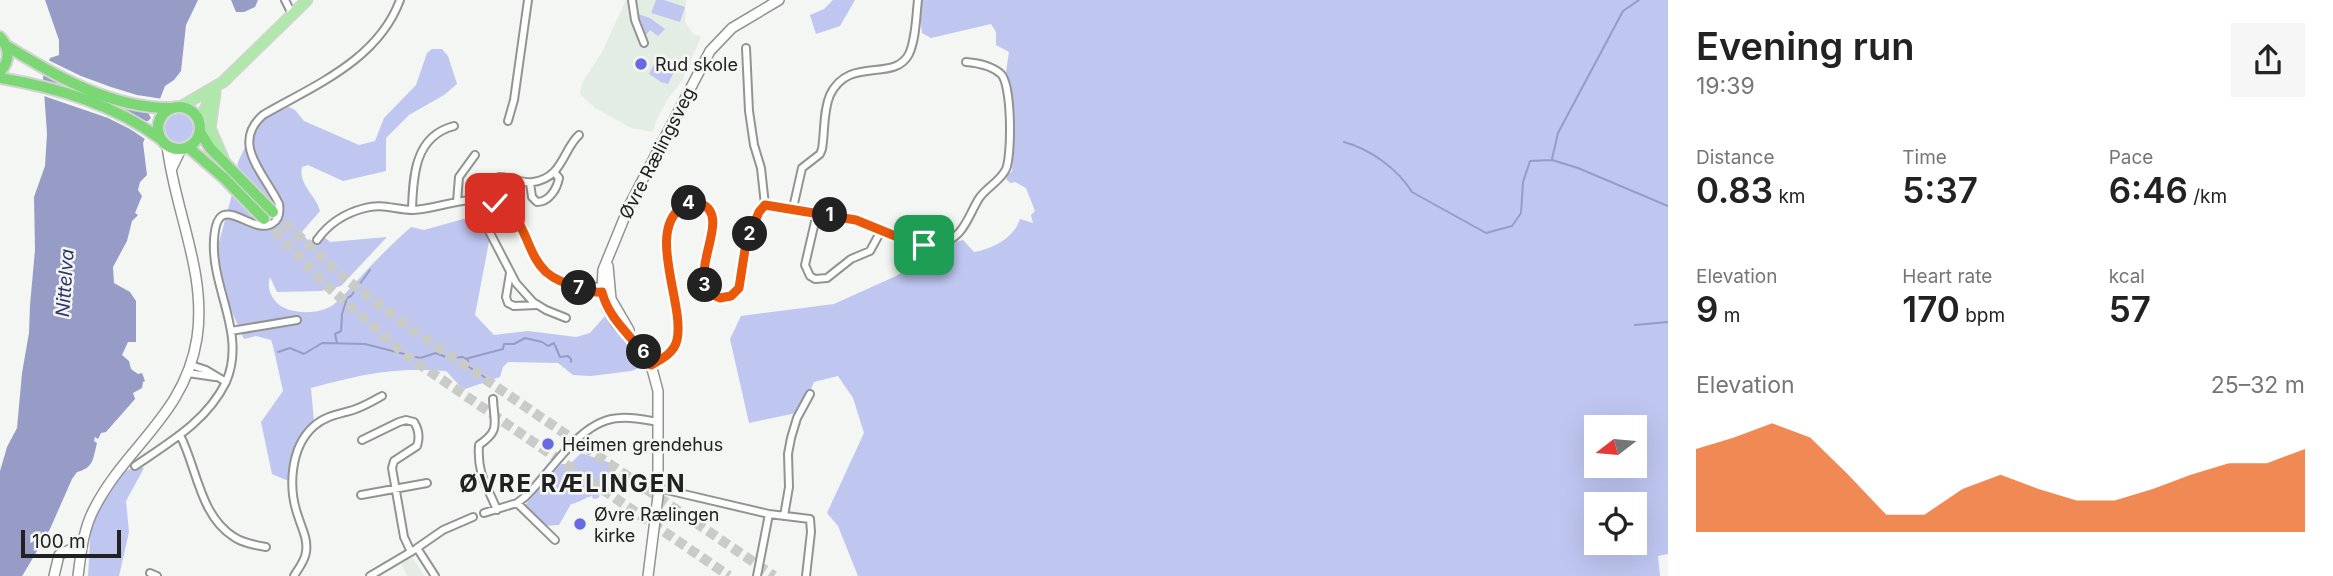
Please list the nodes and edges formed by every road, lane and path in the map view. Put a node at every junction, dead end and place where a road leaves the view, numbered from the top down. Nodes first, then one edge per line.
1 (285, 0) edge
2 (400, 0) edge
3 (528, 0) edge
4 (632, 0) edge
5 (779, 0) edge
6 (918, 0) edge
7 (298, 5) edge
8 (2, 39) edge
9 (644, 43) dead end
10 (746, 48) dead end
11 (966, 62) dead end
12 (0, 72) edge
13 (0, 78) edge
14 (222, 82) junction
15 (215, 93) junction
16 (172, 108) junction
17 (508, 121) dead end
18 (199, 126) junction
19 (454, 126) dead end
20 (579, 135) dead end
21 (161, 140) junction
22 (184, 148) junction
23 (475, 155) dead end
24 (226, 165) junction
25 (171, 170) junction
26 (554, 172) junction
27 (530, 183) junction
28 (457, 202) junction
29 (492, 202) junction
30 (765, 205) junction
31 (793, 208) junction
32 (412, 210) junction
33 (817, 213) junction
34 (882, 229) junction
35 (317, 240) dead end
36 (510, 274) junction
37 (604, 289) junction
38 (537, 305) junction
39 (566, 318) dead end
40 (297, 320) dead end
41 (231, 331) junction
42 (651, 365) junction
43 (190, 369) junction
44 (226, 382) junction
45 (810, 394) dead end
46 (382, 396) dead end
47 (493, 399) dead end
48 (659, 422) junction
49 (180, 435) junction
50 (362, 440) dead end
51 (135, 466) dead end
52 (427, 483) dead end
53 (658, 488) junction
54 (396, 489) junction
55 (361, 495) dead end
56 (517, 503) junction
57 (497, 510) junction
58 (484, 513) dead end
59 (769, 514) junction
60 (784, 516) junction
61 (473, 517) dead end
62 (555, 540) dead end
63 (266, 547) dead end
64 (82, 550) junction
65 (414, 550) junction
66 (150, 572) dead end
67 (54, 576) edge
68 (78, 576) edge
69 (158, 576) edge
70 (294, 576) edge
71 (370, 576) edge
72 (435, 576) edge
73 (648, 576) edge
74 (757, 576) edge
75 (806, 576) edge

1 - 7 street
2 - 41 street
3 - 17 street
4 - 9 street
5 - 37 main road, Øvre Rælingsveg
6 - 31 street
7 - 14 main road
8 - 12 highway
8 - 16 highway
10 - 30 street
11 - 34 street
13 - 21 highway
14 - 15 main road
14 - 16 main road
15 - 18 main road
15 - 24 main road
16 - 18 highway
16 - 21 highway
18 - 22 highway
18 - 24 highway
19 - 32 street
20 - 26 street
21 - 22 highway
21 - 25 main road
22 - 24 highway
22 - 25 main road
23 - 28 street
25 - 43 main road
26 - 27 street
26 - 27 street
27 - 29 street
28 - 29 street
28 - 32 street
29 - 36 street
29 - 37 street
30 - 31 street
30 - 42 street
31 - 33 street
32 - 35 street
33 - 34 street
33 - 34 street
36 - 38 street
36 - 38 street
37 - 42 main road, Øvre Rælingsveg
38 - 39 street
40 - 41 street
41 - 44 street
42 - 48 main road, Øvre Rælingsveg
43 - 44 street
43 - 64 main road
44 - 49 street
45 - 60 street
46 - 70 street
47 - 57 street
48 - 53 main road, Øvre Rælingsveg
48 - 56 street
49 - 51 street
49 - 63 street
50 - 54 street
52 - 54 street
53 - 59 street
53 - 73 main road, Øvre Rælingsveg
54 - 55 street
54 - 65 street
56 - 57 street
56 - 62 street
57 - 58 street
59 - 60 street
59 - 74 street
60 - 75 street
61 - 65 street
64 - 67 main road
64 - 68 main road
65 - 71 street
65 - 72 street
66 - 69 street

